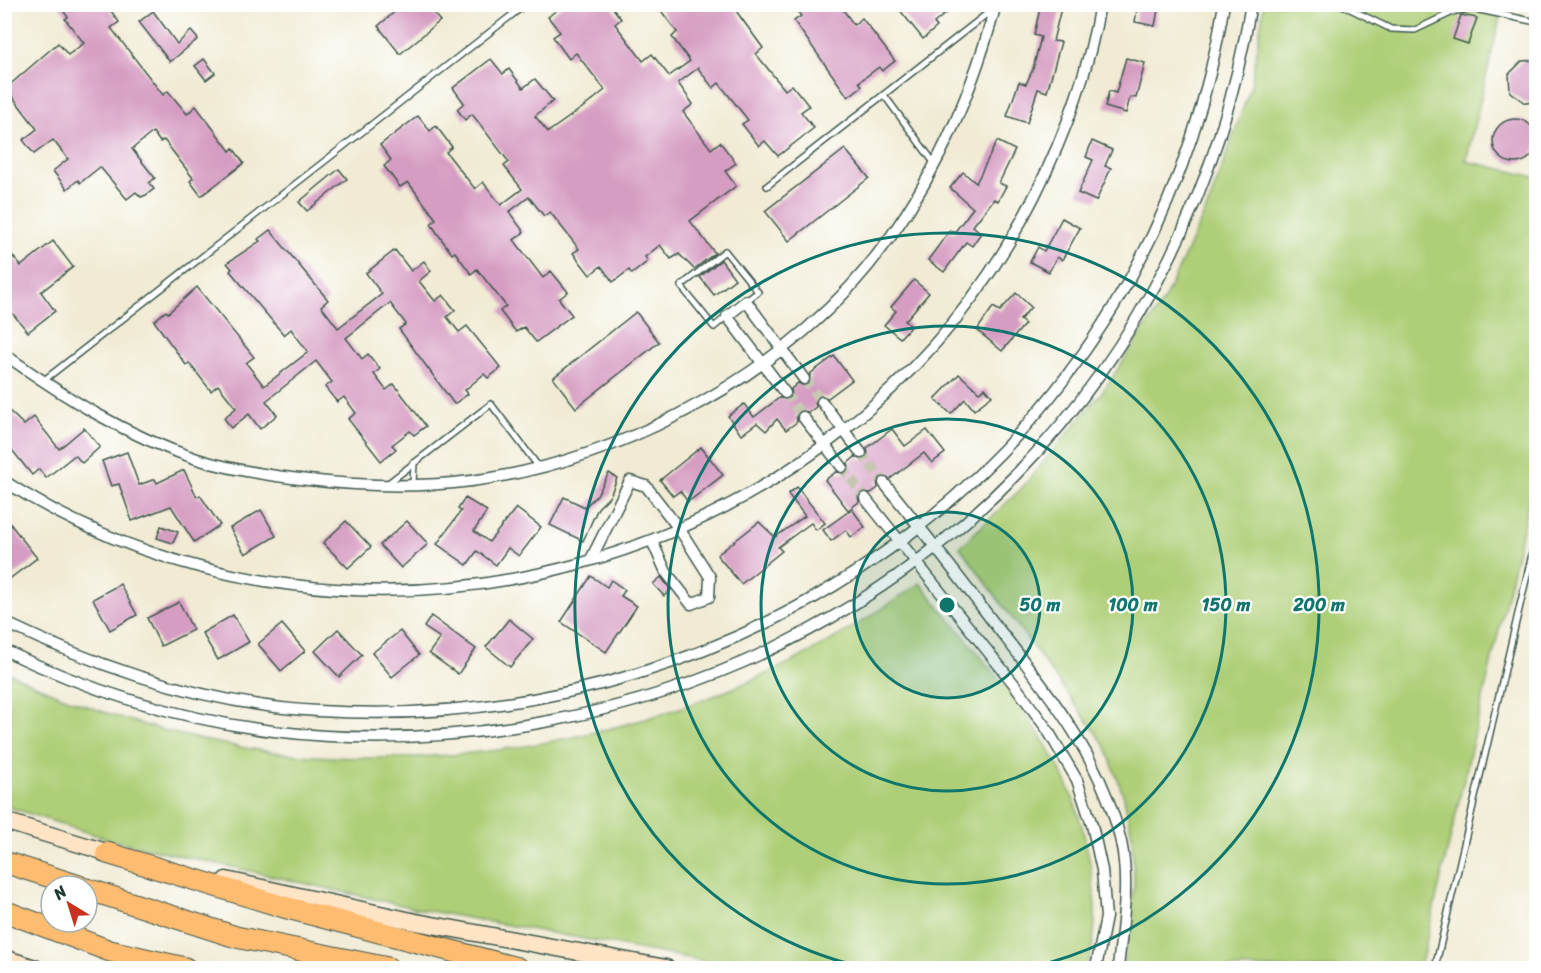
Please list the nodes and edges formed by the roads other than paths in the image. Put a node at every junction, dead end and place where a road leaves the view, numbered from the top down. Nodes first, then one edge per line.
1 (526, 4) edge
2 (1100, 4) edge
3 (1224, 4) edge
4 (1251, 4) edge
5 (1340, 4) edge
6 (995, 7) edge
7 (1536, 22) edge
8 (884, 95) junction
9 (935, 164) junction
10 (767, 186) dead end
11 (746, 301) junction
12 (728, 316) junction
13 (782, 347) junction
14 (4, 354) edge
15 (763, 362) junction
16 (804, 379) tunnel mouth
17 (43, 381) junction
18 (785, 393) tunnel mouth
19 (822, 402) tunnel mouth
20 (803, 417) tunnel mouth
21 (845, 430) junction
22 (826, 445) junction
23 (861, 453) tunnel mouth
24 (414, 463) junction
25 (538, 466) junction
26 (842, 467) tunnel mouth
27 (4, 481) edge
28 (884, 483) tunnel mouth
29 (413, 484) junction
30 (386, 485) junction
31 (865, 498) tunnel mouth
32 (920, 527) junction
33 (680, 530) junction
34 (1536, 537) edge
35 (652, 541) junction
36 (901, 542) junction
37 (936, 547) junction
38 (591, 559) junction
39 (917, 562) junction
40 (4, 621) edge
41 (4, 650) edge
42 (1065, 717) junction
43 (1047, 729) junction
44 (4, 821) edge
45 (108, 854) junction
46 (4, 862) edge
47 (42, 874) edge
48 (99, 893) edge
49 (4, 911) edge
50 (4, 958) edge
51 (35, 969) edge
52 (185, 969) edge
53 (388, 969) edge
54 (517, 969) edge
55 (666, 969) edge
56 (1096, 969) edge
57 (1118, 969) edge
58 (1435, 969) edge

1 - 17 lane
2 - 21 street
3 - 32 street
4 - 37 street
5 - 7 lane
6 - 8 lane
6 - 9 street
8 - 9 lane
8 - 10 lane
9 - 13 street
11 - 12 street
11 - 12 lane
11 - 13 street
12 - 15 street
13 - 15 street
13 - 16 street
14 - 17 street
15 - 18 street
15 - 25 street
17 - 30 street
19 - 21 street
20 - 22 street
21 - 22 street
21 - 23 street
22 - 26 street
22 - 33 street
24 - 25 lane
24 - 29 lane
24 - 30 lane
25 - 29 street
27 - 38 street
28 - 32 street
29 - 30 street
31 - 36 street
32 - 36 street
32 - 37 street
33 - 35 street
33 - 35 street
33 - 38 street
34 - 58 lane
35 - 38 street
36 - 39 street
36 - 40 street
37 - 39 street
37 - 42 street
39 - 41 street
39 - 43 street
42 - 43 street
42 - 57 street
43 - 56 street
44 - 45 main road
45 - 54 highway
45 - 55 main road
46 - 47 highway
48 - 53 highway
49 - 52 highway
50 - 51 main road

